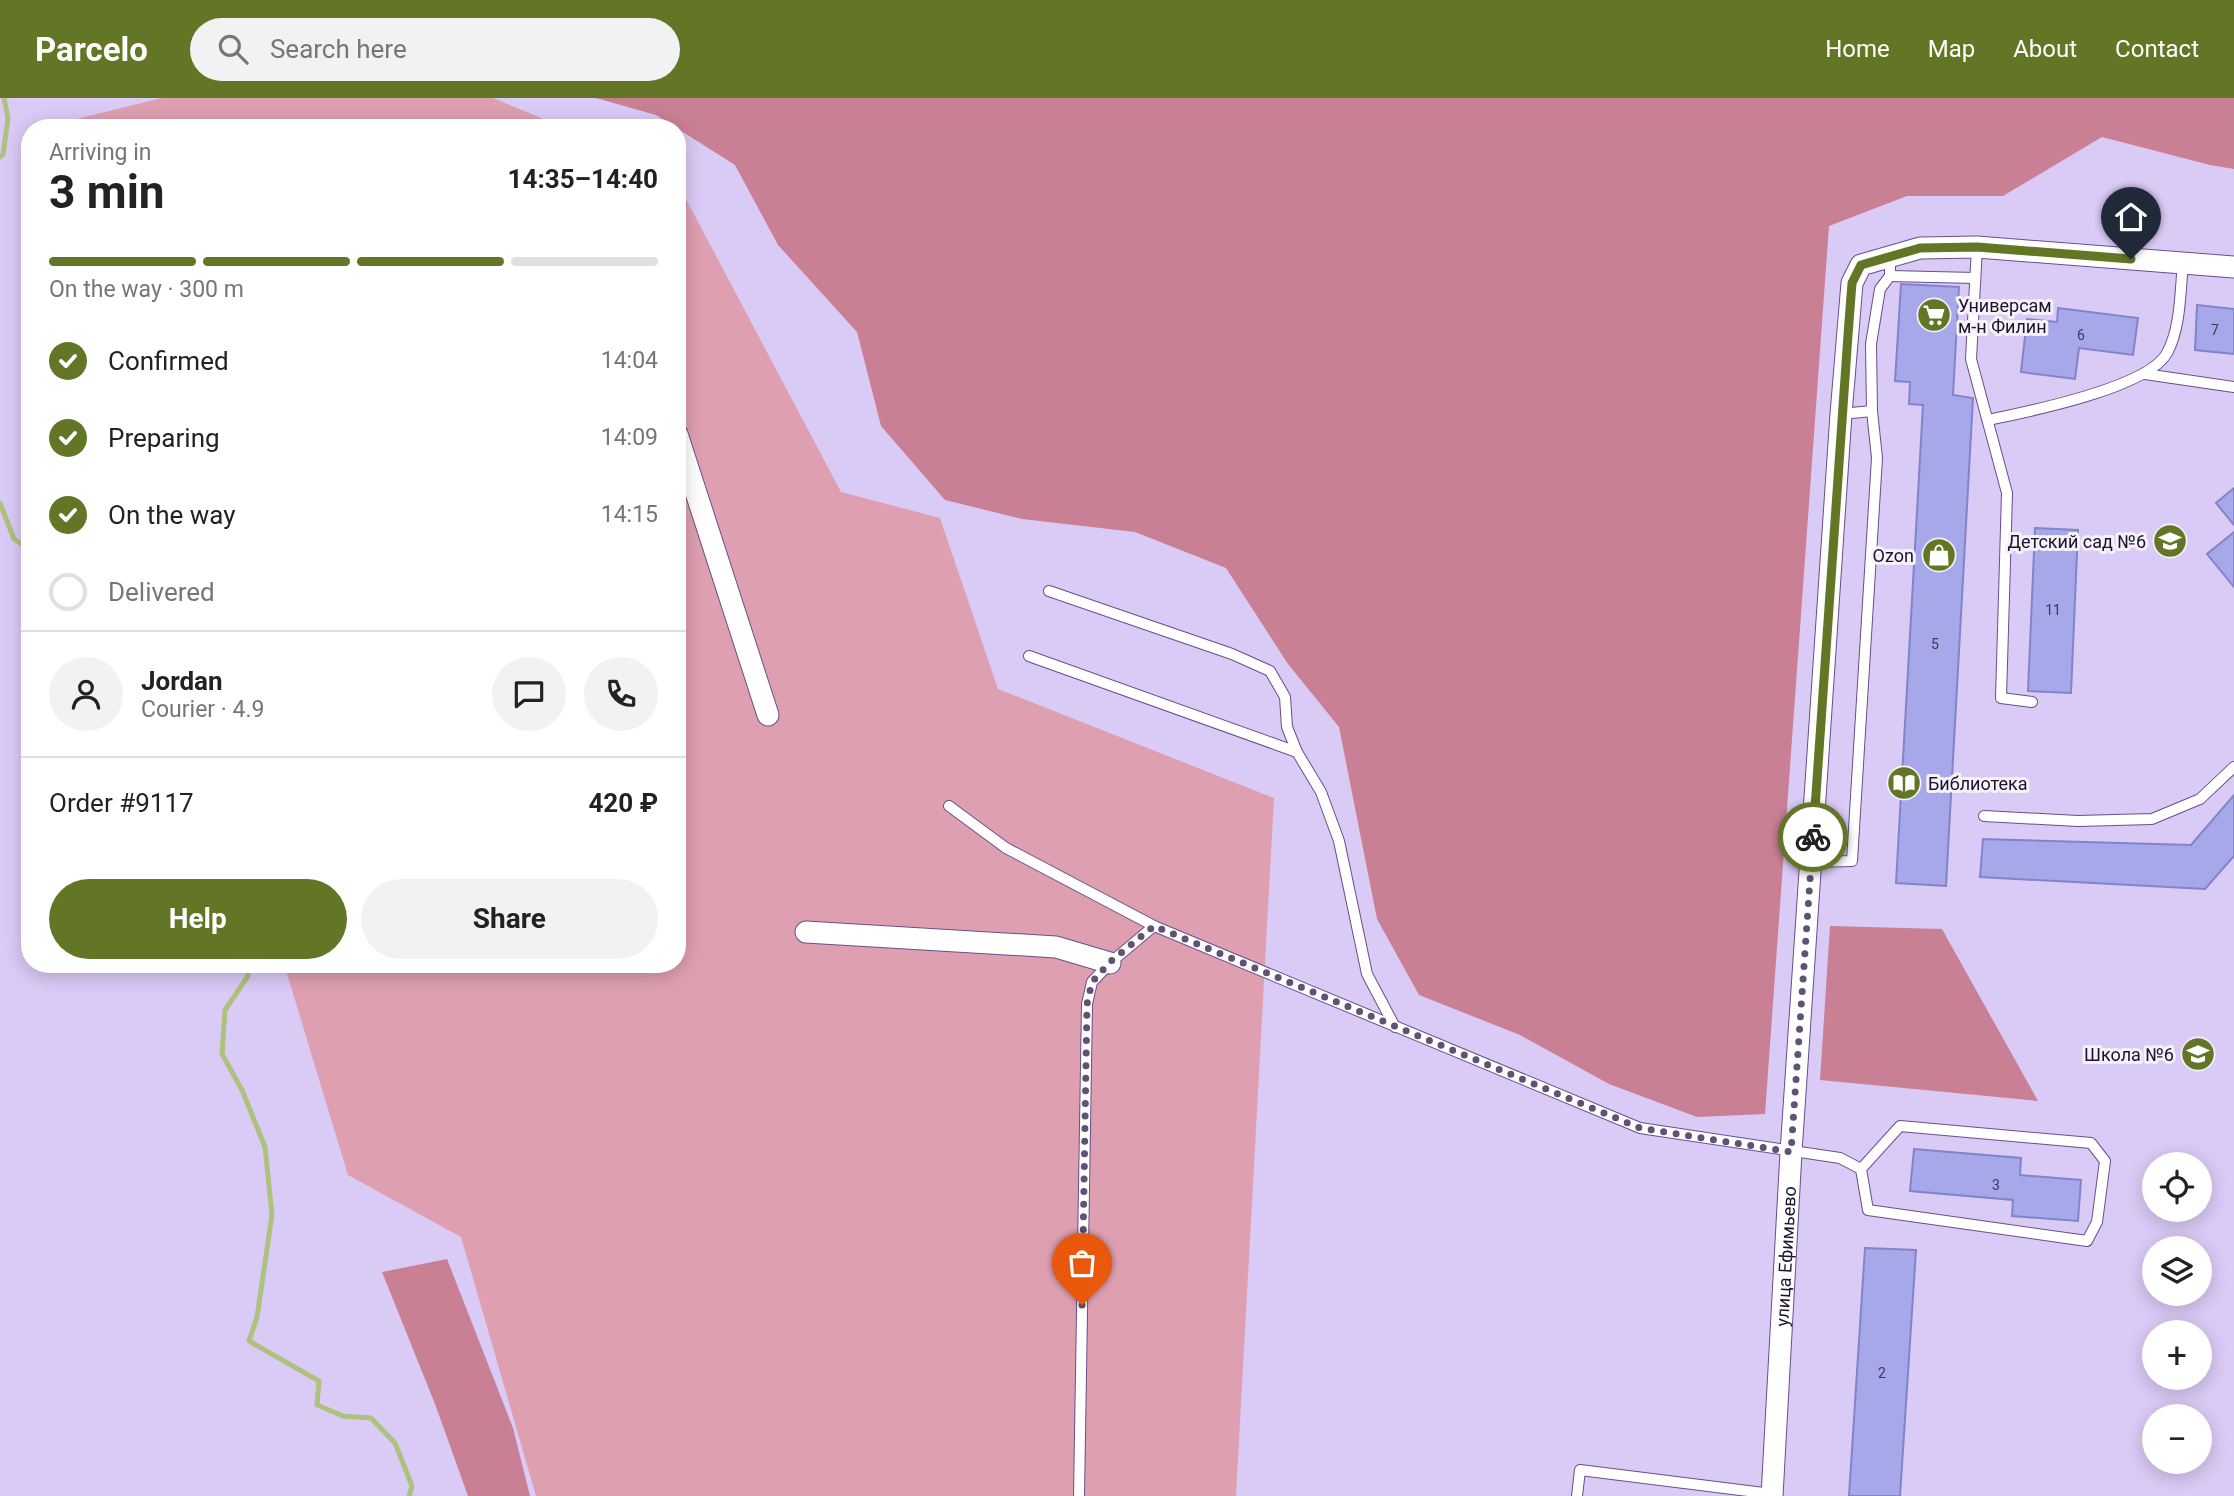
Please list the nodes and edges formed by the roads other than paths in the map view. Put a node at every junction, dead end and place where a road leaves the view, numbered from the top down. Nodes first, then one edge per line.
1 (1977, 247) junction
2 (2182, 263) junction
3 (1890, 265) junction
4 (2234, 267) edge
5 (1975, 278) junction
6 (2145, 374) junction
7 (2234, 387) edge
8 (1872, 411) junction
9 (1841, 414) junction
10 (1988, 420) junction
11 (686, 462) edge
12 (1049, 591) dead end
13 (1029, 656) dead end
14 (2032, 702) dead end
15 (768, 715) dead end
16 (1297, 752) junction
17 (2234, 767) edge
18 (949, 806) dead end
19 (1984, 816) dead end
20 (1811, 862) junction
21 (1154, 926) junction
22 (806, 932) dead end
23 (1110, 962) junction
24 (1395, 1027) junction
25 (1791, 1152) junction
26 (1861, 1169) junction
27 (1730, 1492) edge
28 (1772, 1495) edge
29 (1079, 1496) edge
30 (1577, 1496) edge

1 - 2 street, улица Ефимьево
1 - 3 street, улица Ефимьево
1 - 5 lane
2 - 4 street, улица Ефимьево
2 - 6 lane
3 - 5 lane
3 - 8 lane
3 - 9 street, улица Ефимьево
5 - 10 lane
6 - 7 lane
6 - 10 lane
8 - 9 lane
8 - 20 lane
9 - 20 street, улица Ефимьево
10 - 14 lane
11 - 15 street
12 - 16 lane
13 - 16 lane
16 - 24 lane
17 - 19 lane
18 - 21 lane
20 - 25 street, улица Ефимьево
21 - 23 lane
21 - 24 lane
22 - 23 street
23 - 29 lane
24 - 25 lane
25 - 26 lane
25 - 28 street, улица Ефимьево
26 - 26 lane
27 - 28 lane
27 - 30 lane

